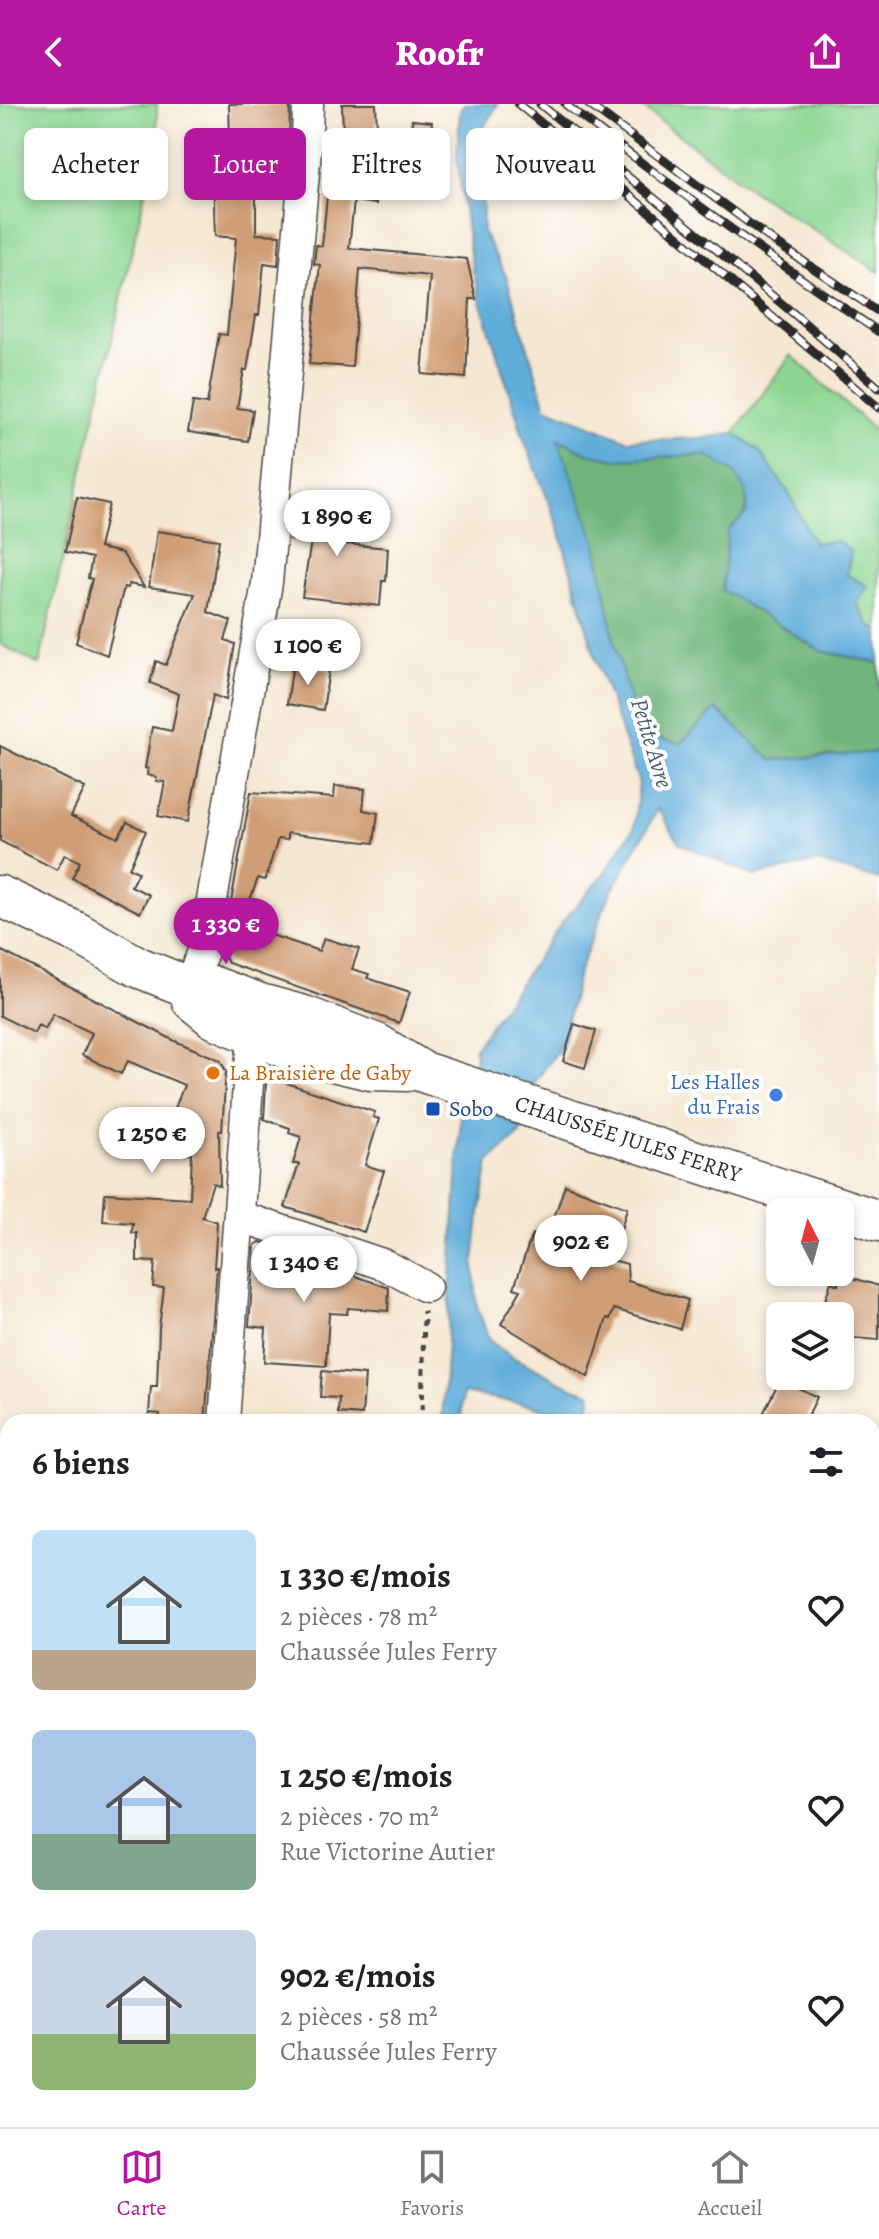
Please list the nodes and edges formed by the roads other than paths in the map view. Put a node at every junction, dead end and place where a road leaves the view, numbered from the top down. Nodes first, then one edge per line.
1 (308, 104) edge
2 (0, 896) edge
3 (188, 987) junction
4 (257, 1020) junction
5 (239, 1216) junction
6 (879, 1221) edge
7 (426, 1287) road end
8 (225, 1414) edge

1 - 3 street
2 - 3 main road, CHAUSSÉE JULES FERRY
3 - 4 main road, CHAUSSÉE JULES FERRY
4 - 5 street
4 - 6 main road, CHAUSSÉE JULES FERRY
5 - 7 street
5 - 8 street

